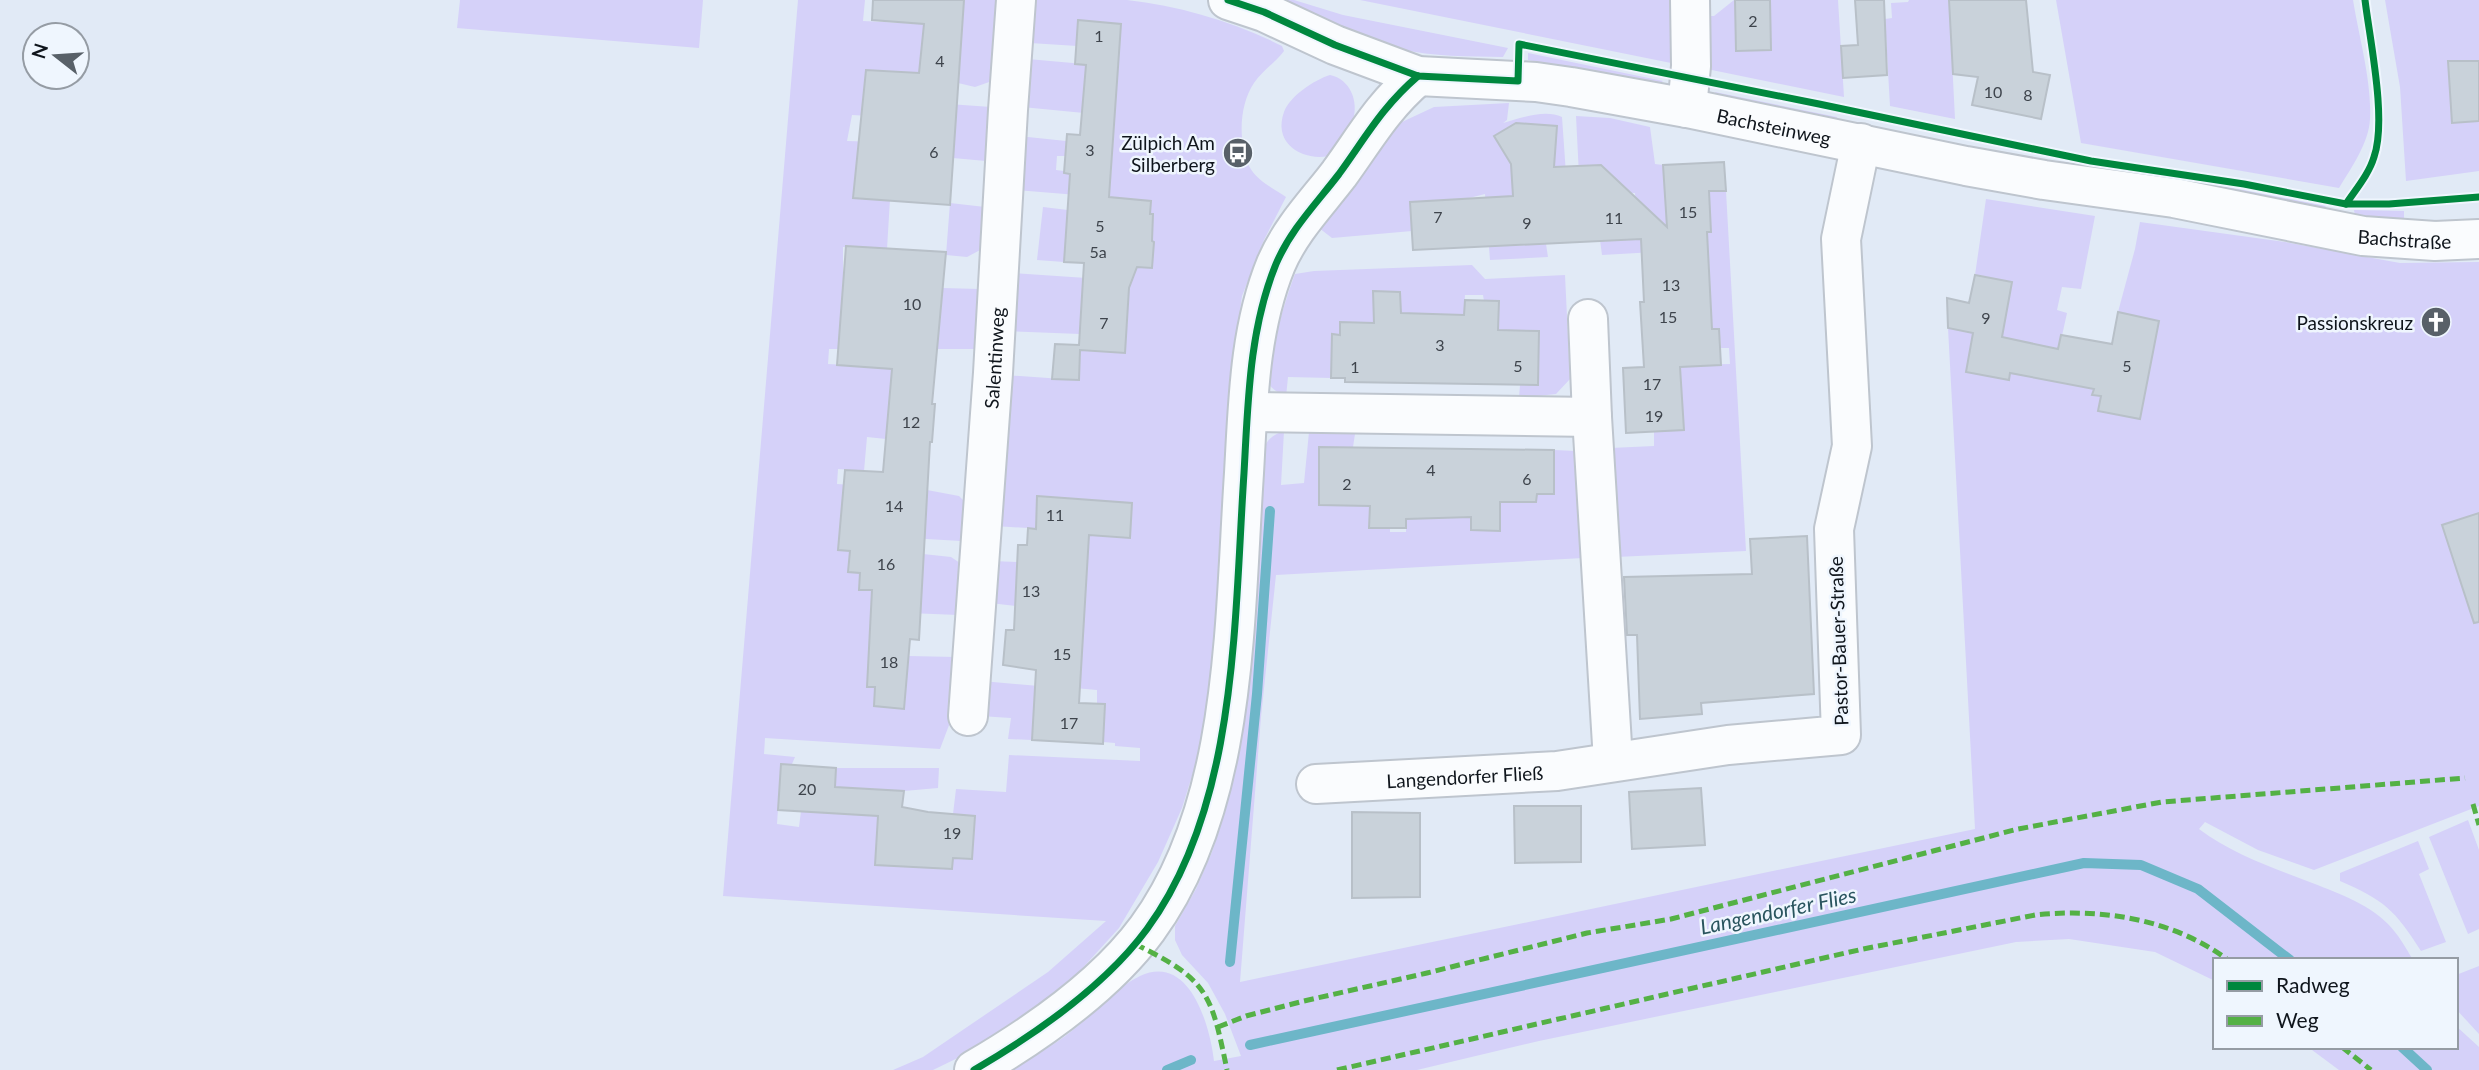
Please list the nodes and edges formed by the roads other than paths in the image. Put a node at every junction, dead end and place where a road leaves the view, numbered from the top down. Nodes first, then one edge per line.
1 (1016, 0) edge
2 (1229, 0) edge
3 (1690, 0) edge
4 (1418, 76) junction
5 (1687, 108) junction
6 (1861, 144) junction
7 (2329, 229) joint
8 (2479, 239) edge
9 (1588, 319) dead end
10 (1248, 412) junction
11 (1592, 417) junction
12 (968, 716) dead end
13 (1613, 761) junction
14 (1317, 784) dead end
15 (974, 1070) edge

1 - 12 street, Salentinweg
2 - 4 street, Bachsteinweg
3 - 5 street
4 - 5 street, Bachsteinweg
4 - 10 street
5 - 6 street, Bachsteinweg
6 - 7 street, Bachsteinweg
6 - 13 street, Pastor-Bauer-Straße
7 - 8 street, Bachstraße
9 - 11 street
10 - 11 street
10 - 15 street
11 - 13 street
13 - 14 street, Langendorfer Fließ

